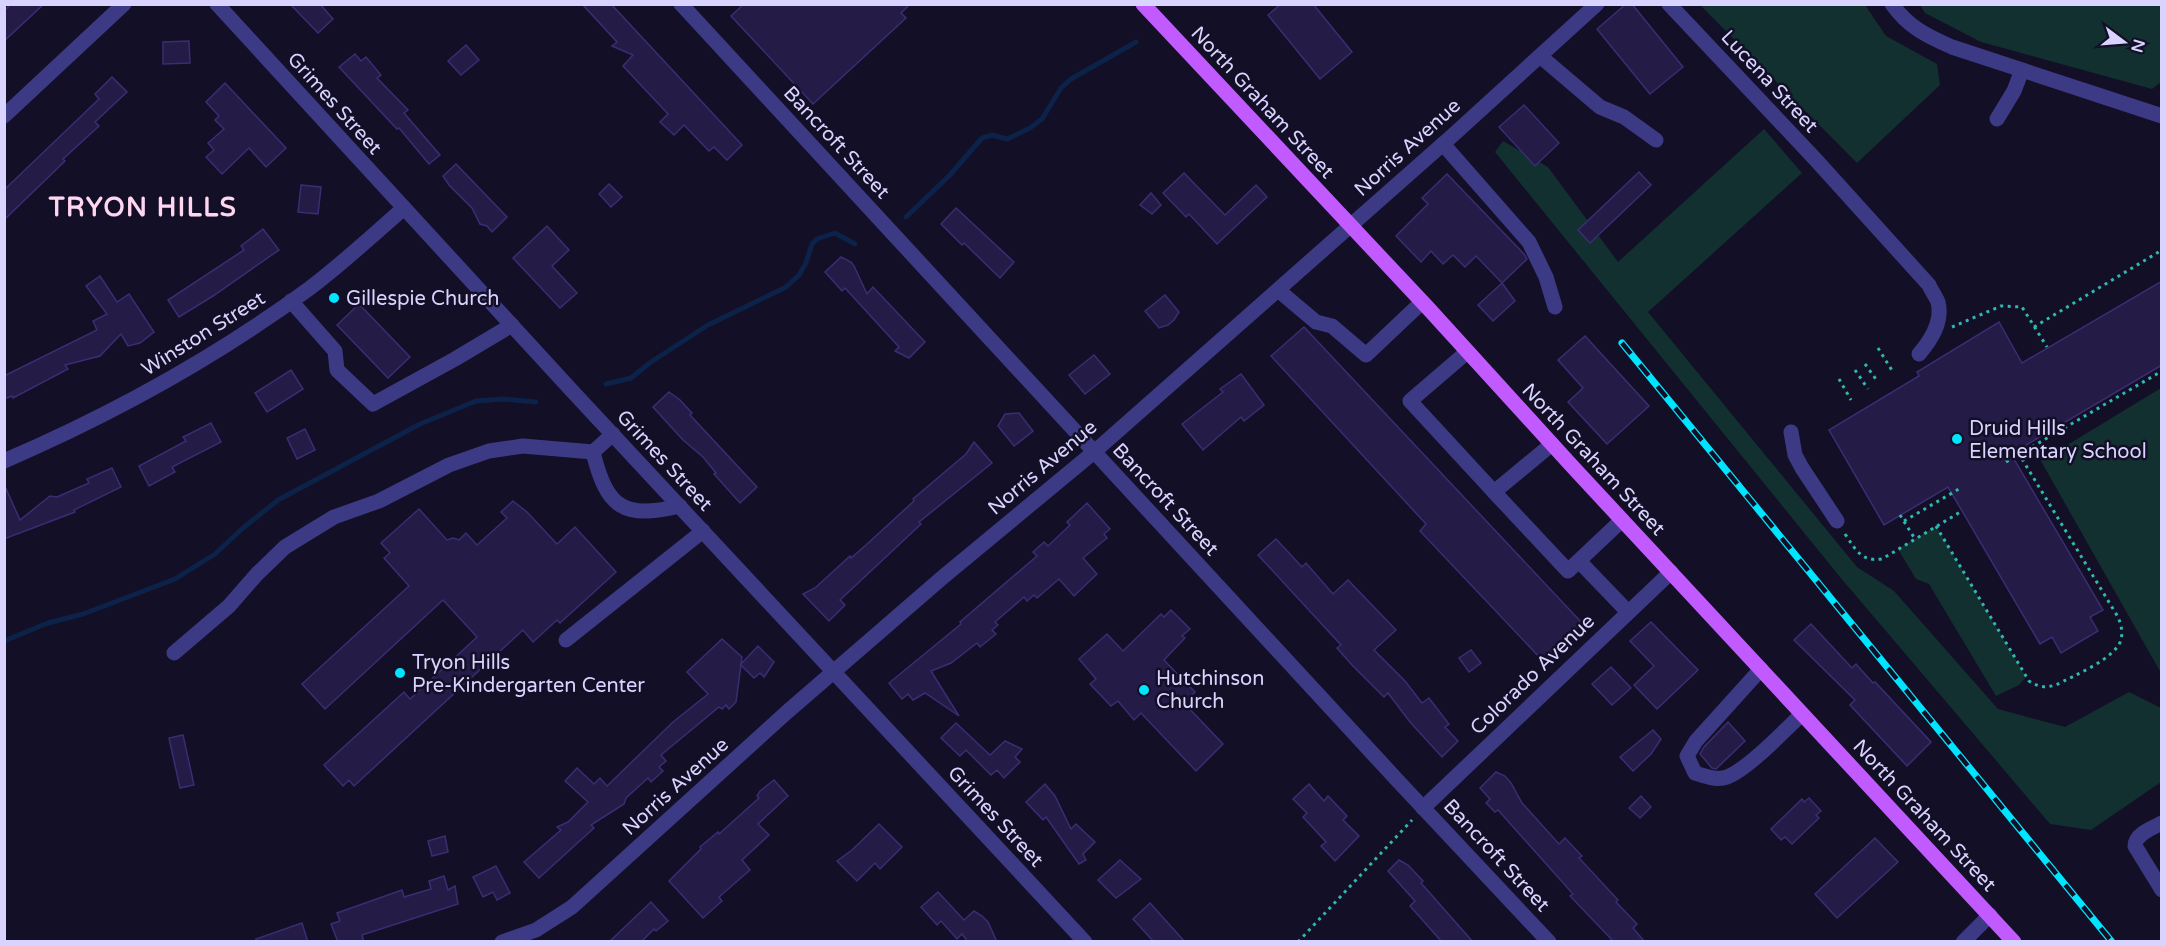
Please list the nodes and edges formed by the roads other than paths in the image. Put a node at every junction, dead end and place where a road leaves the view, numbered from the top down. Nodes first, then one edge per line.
1 (124, 4) edge
2 (217, 4) edge
3 (681, 4) edge
4 (1143, 4) edge
5 (1597, 4) edge
6 (1669, 4) edge
7 (1892, 4) edge
8 (1540, 56) junction
9 (2022, 70) junction
10 (4, 116) edge
11 (2162, 116) edge
12 (1997, 119) dead end
13 (1656, 141) dead end
14 (1443, 144) junction
15 (404, 207) junction
16 (1351, 226) junction
17 (1278, 290) junction
18 (291, 301) junction
19 (1422, 302) junction
20 (1555, 307) dead end
21 (512, 325) junction
22 (1467, 352) junction
23 (1919, 354) dead end
24 (1791, 432) dead end
25 (613, 434) junction
26 (1552, 444) junction
27 (593, 452) junction
28 (1094, 452) junction
29 (4, 461) edge
30 (1494, 492) junction
31 (680, 506) junction
32 (1622, 520) junction
33 (1837, 521) road end
34 (703, 531) junction
35 (1579, 561) junction
36 (1671, 572) junction
37 (1628, 612) junction
38 (566, 640) dead end
39 (174, 653) dead end
40 (1761, 669) junction
41 (833, 672) junction
42 (1802, 714) junction
43 (1423, 808) junction
44 (2162, 823) edge
45 (2162, 890) edge
46 (1990, 915) junction
47 (523, 938) edge
48 (502, 942) edge
49 (1085, 942) edge
50 (1549, 942) edge
51 (1963, 942) edge
52 (2014, 942) edge

1 - 10 street
2 - 15 street, Grimes Street
3 - 28 street, Bancroft Street
4 - 16 main road, North Graham Street
5 - 8 street, Norris Avenue
6 - 23 street, Lucena Street
7 - 9 street
8 - 13 street
8 - 14 street, Norris Avenue
9 - 11 street
9 - 12 street
14 - 16 street, Norris Avenue
14 - 20 street
15 - 18 street, Winston Street
15 - 21 street, Grimes Street
16 - 17 street, Norris Avenue
16 - 19 main road, North Graham Street
17 - 19 street
17 - 28 street, Norris Avenue
18 - 21 street
18 - 29 street, Winston Street
19 - 22 main road, North Graham Street
21 - 25 street, Grimes Street
22 - 26 main road, North Graham Street
22 - 30 street
24 - 33 street
25 - 27 street
25 - 31 street, Grimes Street
26 - 30 street
26 - 32 main road, North Graham Street
27 - 31 street
27 - 39 street
28 - 41 street, Norris Avenue
28 - 43 street, Bancroft Street
30 - 35 street
31 - 34 street, Grimes Street
32 - 35 street
32 - 36 main road, North Graham Street
34 - 38 street
34 - 41 street, Grimes Street
35 - 37 street
36 - 37 street, Colorado Avenue
36 - 40 main road, North Graham Street
37 - 43 street, Colorado Avenue
40 - 42 main road, North Graham Street
40 - 42 street
41 - 47 street, Norris Avenue
41 - 49 street, Grimes Street
42 - 46 main road, North Graham Street
43 - 50 street, Bancroft Street
44 - 45 street
46 - 51 street
46 - 52 main road, North Graham Street
47 - 48 street, Norris Avenue

